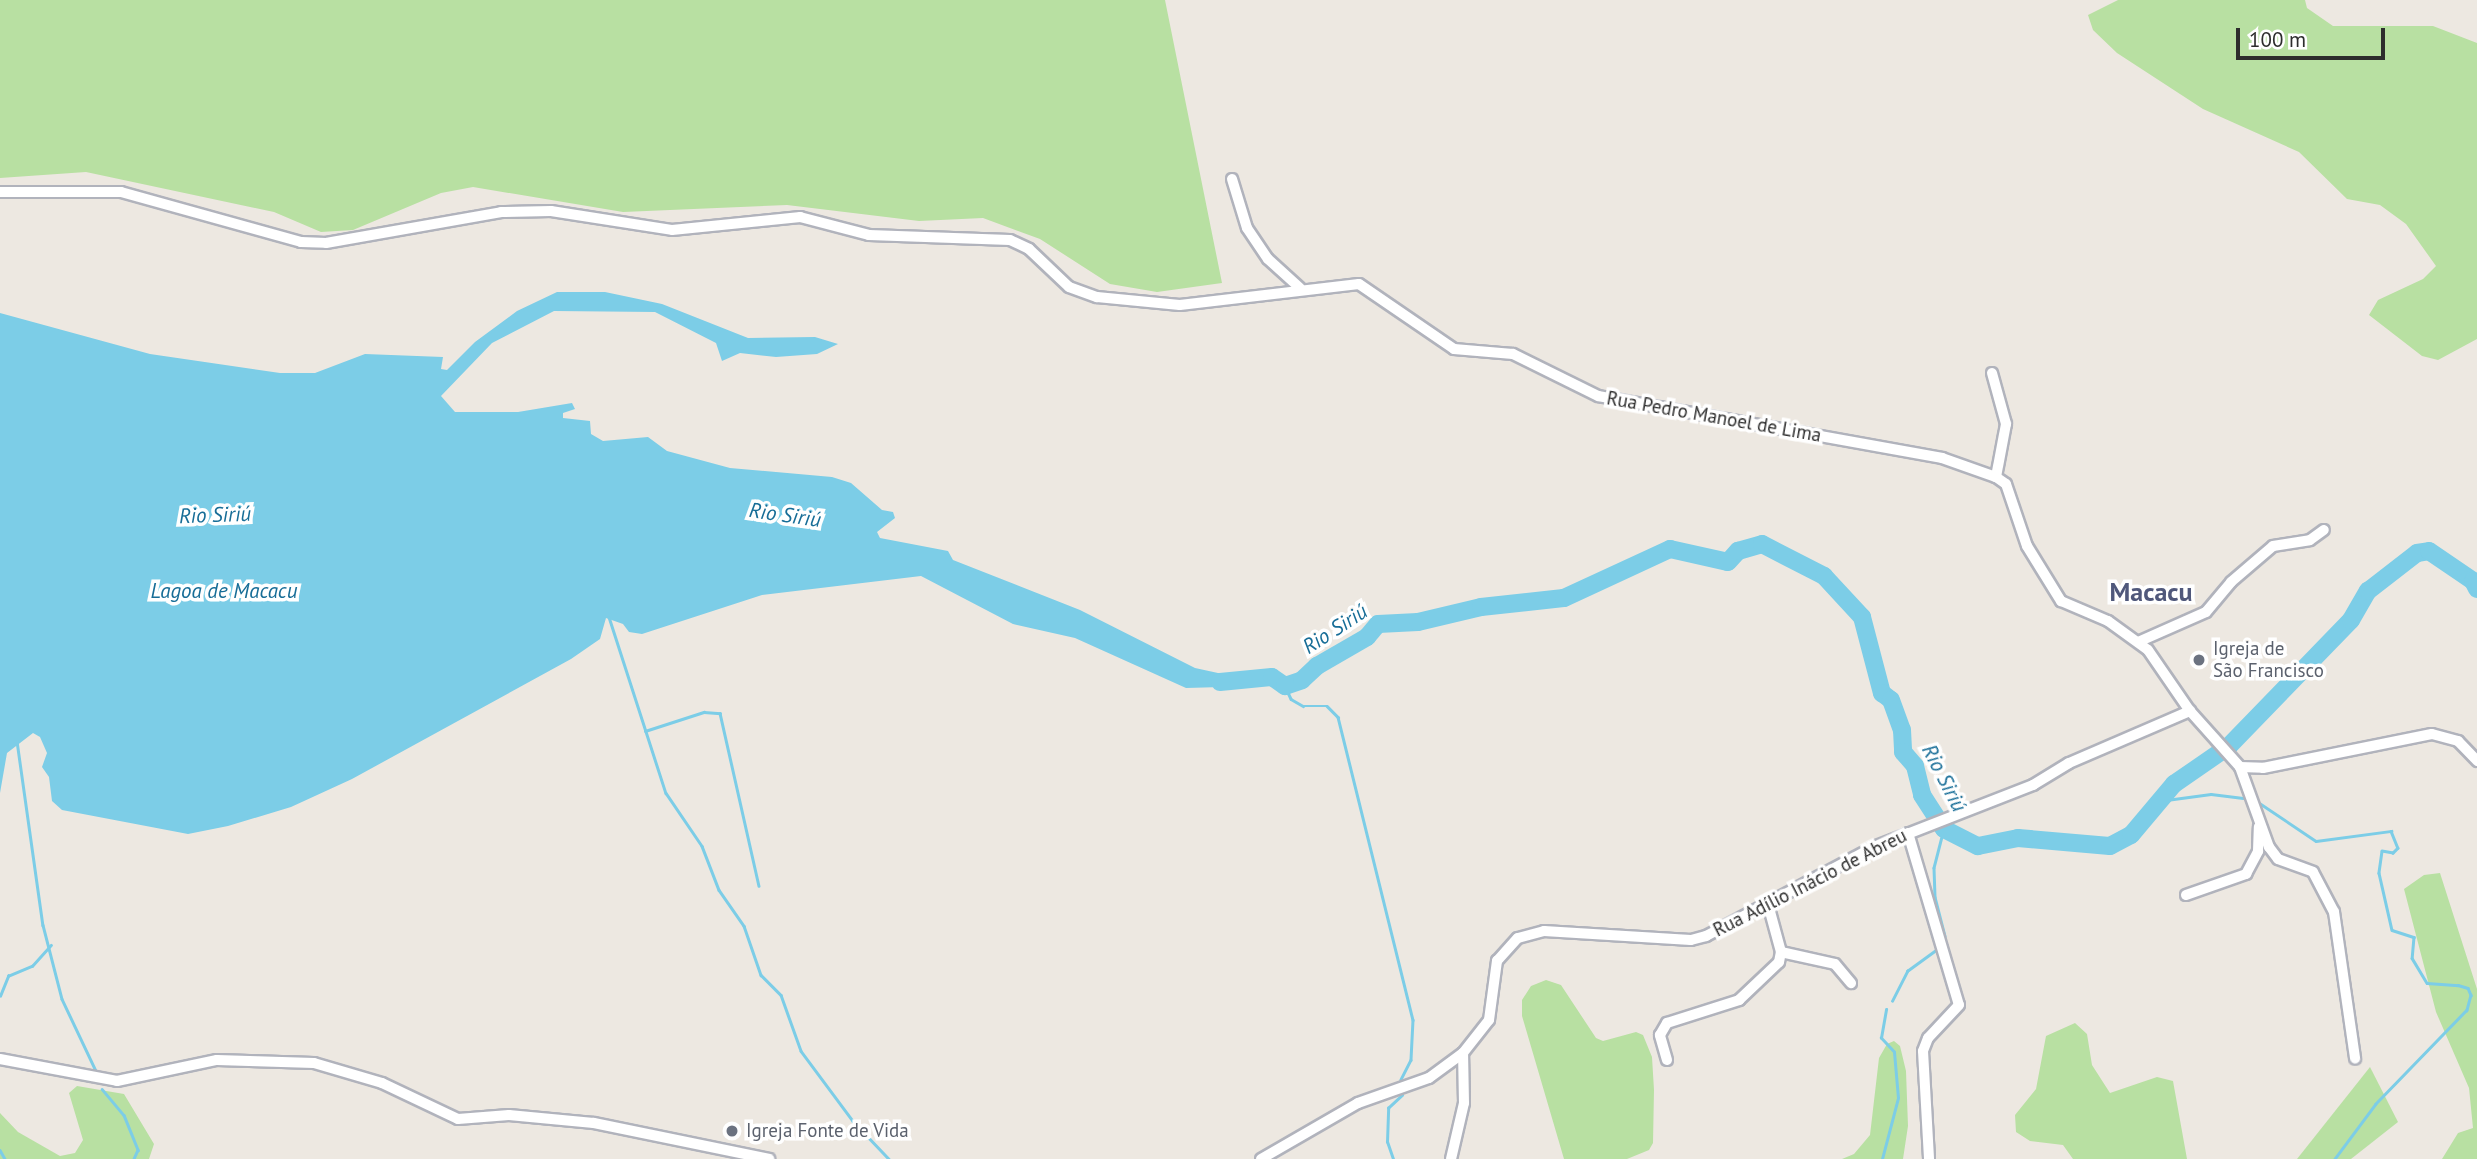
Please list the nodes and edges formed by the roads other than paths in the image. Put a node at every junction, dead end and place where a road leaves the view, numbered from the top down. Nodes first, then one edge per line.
1 (1232, 179) dead end
2 (0, 192) edge
3 (1300, 288) junction
4 (1992, 373) dead end
5 (1996, 477) junction
6 (2324, 530) dead end
7 (2138, 642) junction
8 (2190, 711) junction
9 (2477, 761) edge
10 (2240, 767) junction
11 (2259, 827) junction
12 (1908, 833) junction
13 (2186, 895) dead end
14 (1768, 904) junction
15 (1781, 952) junction
16 (1851, 983) dead end
17 (1463, 1053) junction
18 (0, 1059) edge
19 (2355, 1059) dead end
20 (1667, 1060) dead end
21 (769, 1159) edge
22 (1261, 1159) edge
23 (1451, 1159) edge
24 (1929, 1159) edge

1 - 3 street
2 - 3 street, Rua Pedro Manoel de Lima
3 - 5 street, Rua Pedro Manoel de Lima
4 - 5 street
5 - 7 street
6 - 7 street
7 - 8 street
8 - 10 street
8 - 12 street, Rua Adílio Inácio de Abreu
9 - 10 street
10 - 11 street
11 - 13 street
11 - 19 street
12 - 14 street, Rua Adílio Inácio de Abreu
12 - 24 street
14 - 15 street
14 - 17 street, Rua Adílio Inácio de Abreu
15 - 16 street
15 - 20 street
17 - 22 street, Rua Adílio Inácio de Abreu
17 - 23 street
18 - 21 street

